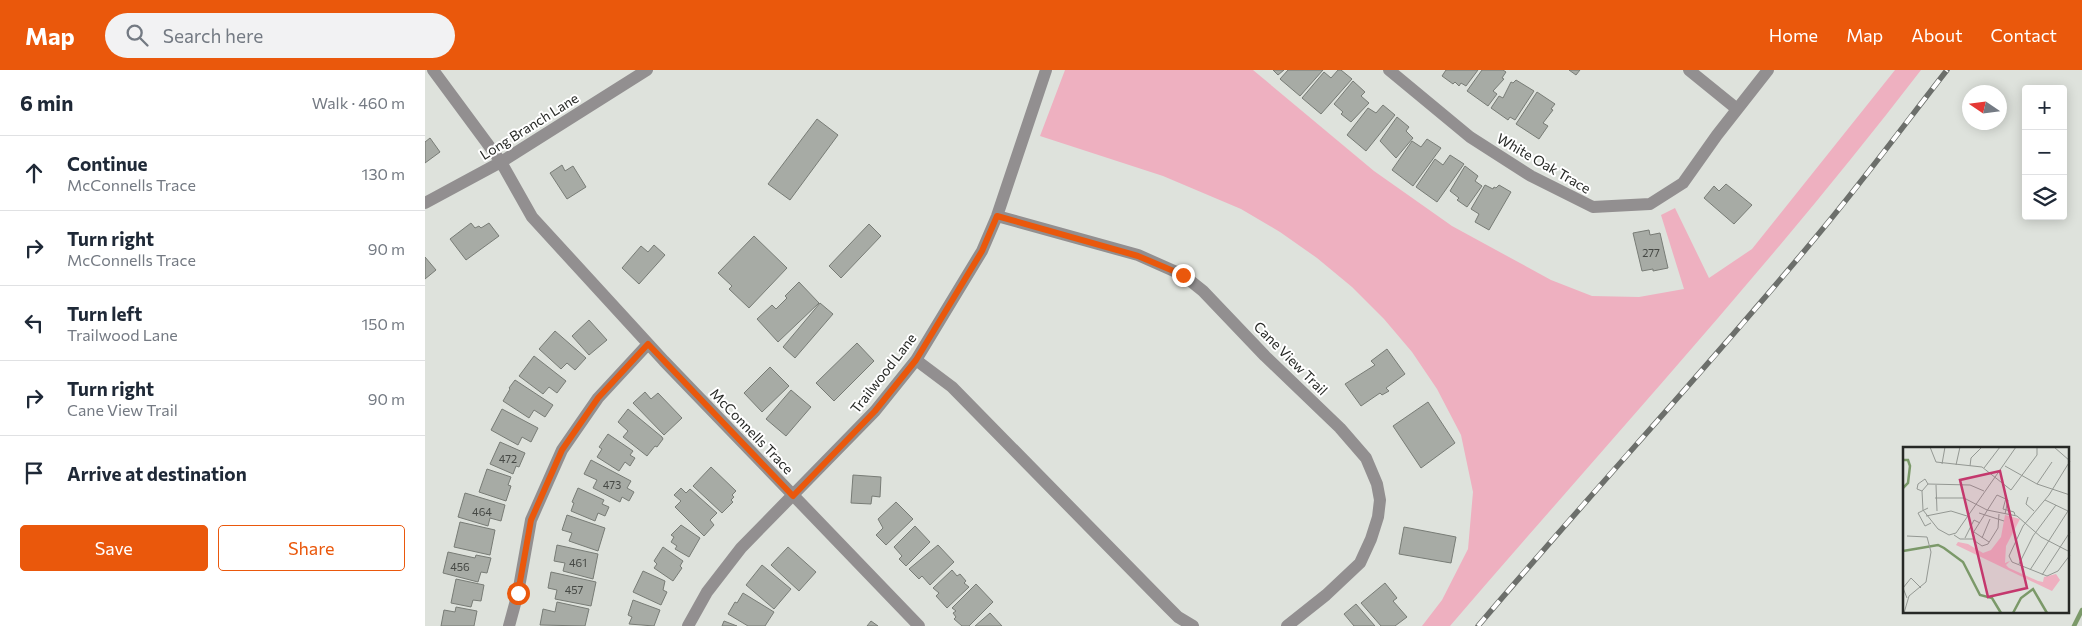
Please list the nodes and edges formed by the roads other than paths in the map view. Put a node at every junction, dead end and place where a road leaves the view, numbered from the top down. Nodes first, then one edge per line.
1 (433, 70) edge
2 (647, 70) edge
3 (1046, 70) edge
4 (1389, 70) edge
5 (1689, 70) edge
6 (1768, 70) edge
7 (1737, 109) junction
8 (501, 162) junction
9 (425, 203) edge
10 (997, 216) junction
11 (648, 344) junction
12 (916, 360) junction
13 (793, 496) junction
14 (509, 626) edge
15 (688, 626) edge
16 (919, 626) edge
17 (1193, 626) edge
18 (1287, 626) edge

1 - 8 street, McConnells Trace
2 - 8 street, Long Branch Lane
3 - 10 street, Trailwood Lane
4 - 7 street, White Oak Trace
5 - 7 street
6 - 7 street, White Oak Trace
8 - 9 street, Long Branch Lane
8 - 11 street, McConnells Trace
10 - 12 street, Trailwood Lane
10 - 18 street, Cane View Trail
11 - 13 street, McConnells Trace
11 - 14 street
12 - 13 street, Trailwood Lane
12 - 17 street
13 - 15 street, Trailwood Lane
13 - 16 street, McConnells Trace

